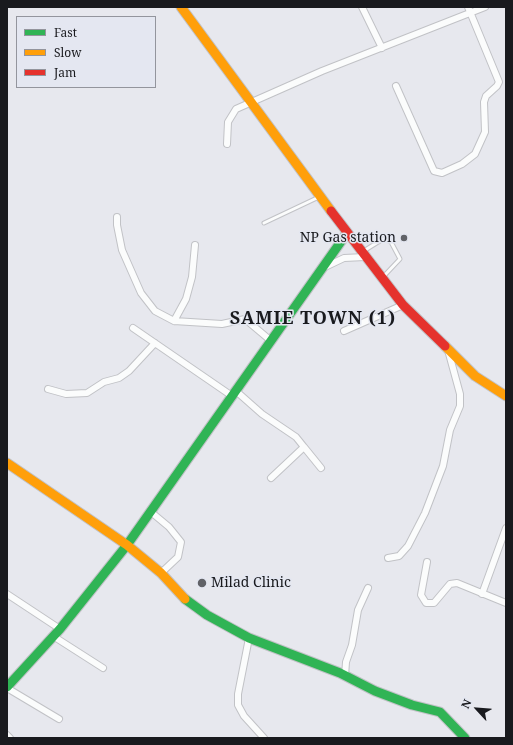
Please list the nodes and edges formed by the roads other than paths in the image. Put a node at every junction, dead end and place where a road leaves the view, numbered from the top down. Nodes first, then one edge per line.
1 (182, 7) edge
2 (362, 7) edge
3 (485, 7) edge
4 (469, 10) edge
5 (382, 48) junction
6 (396, 86) dead end
7 (252, 102) junction
8 (227, 144) dead end
9 (320, 196) junction
10 (117, 217) dead end
11 (264, 223) dead end
12 (347, 233) junction
13 (195, 245) dead end
14 (364, 254) junction
15 (322, 268) junction
16 (382, 278) junction
17 (403, 305) junction
18 (174, 321) junction
19 (133, 328) dead end
20 (344, 331) dead end
21 (270, 340) junction
22 (155, 343) junction
23 (448, 350) junction
24 (48, 389) dead end
25 (234, 394) junction
26 (506, 396) edge
27 (304, 447) junction
28 (7, 463) edge
29 (321, 468) dead end
30 (271, 478) dead end
31 (151, 512) junction
32 (506, 528) edge
33 (127, 545) junction
34 (388, 558) dead end
35 (427, 562) dead end
36 (161, 574) junction
37 (368, 588) dead end
38 (7, 594) edge
39 (482, 594) junction
40 (506, 603) edge
41 (60, 629) junction
42 (53, 636) junction
43 (249, 638) junction
44 (103, 668) dead end
45 (345, 676) junction
46 (7, 687) edge
47 (59, 719) dead end
48 (7, 735) edge
49 (10, 738) edge
50 (264, 738) edge
51 (465, 738) edge

1 - 7 street
2 - 5 street
3 - 4 street
4 - 5 street
4 - 6 street
5 - 7 street
7 - 8 street
7 - 9 street
9 - 11 lane
9 - 12 street
10 - 18 street
12 - 14 street
12 - 15 street
13 - 18 street
14 - 15 street
14 - 16 street
14 - 16 lane
15 - 21 street
16 - 17 street
17 - 20 street
17 - 23 street
18 - 21 street
19 - 22 street
21 - 25 street
22 - 24 street
22 - 25 street
23 - 26 street
23 - 34 street
25 - 27 street
25 - 31 street
27 - 29 street
27 - 30 street
28 - 33 street
31 - 33 street
31 - 36 street
32 - 39 street
33 - 36 street
33 - 41 street
35 - 39 street
36 - 43 street
37 - 45 street
38 - 41 street
39 - 40 street
41 - 42 street
42 - 44 street
42 - 46 street
43 - 45 street
43 - 50 street
45 - 51 street
46 - 47 street
48 - 49 street

